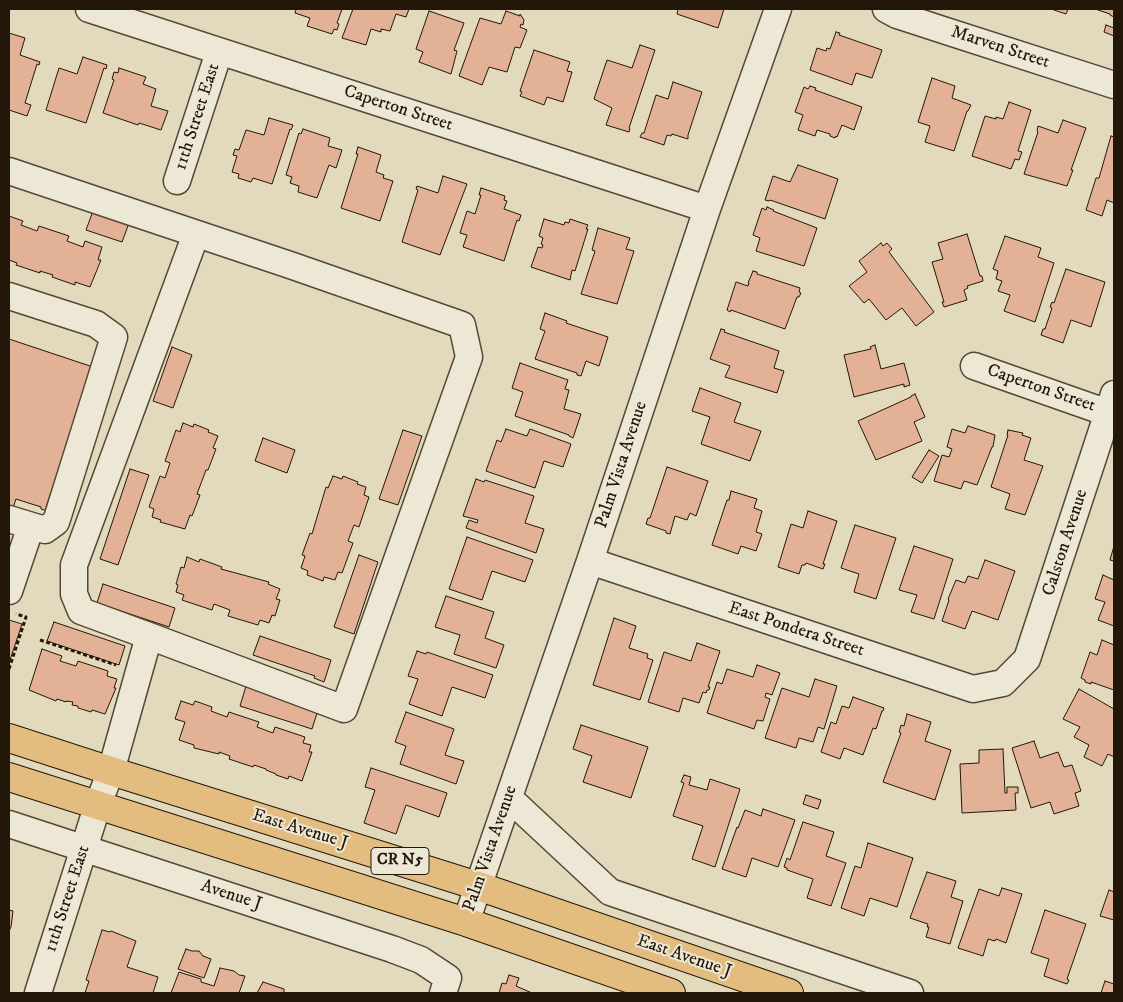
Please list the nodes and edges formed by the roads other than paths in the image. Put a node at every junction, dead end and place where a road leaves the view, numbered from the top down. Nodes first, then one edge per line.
1 (89, 9) edge
2 (778, 9) edge
3 (886, 9) edge
4 (947, 20) edge
5 (220, 52) junction
6 (1114, 85) edge
7 (9, 171) edge
8 (177, 181) dead end
9 (707, 209) junction
10 (196, 234) junction
11 (9, 296) edge
12 (974, 366) dead end
13 (1111, 404) edge
14 (20, 522) edge
15 (590, 561) junction
16 (9, 591) edge
17 (149, 636) junction
18 (1003, 683) joint
19 (9, 738) edge
20 (111, 771) junction
21 (9, 777) edge
22 (509, 798) junction
23 (98, 804) junction
24 (9, 824) edge
25 (84, 848) junction
26 (478, 886) junction
27 (466, 922) junction
28 (446, 986) edge
29 (38, 993) edge
30 (672, 993) edge
31 (789, 993) edge
32 (910, 993) edge

1 - 5 street, Caperton Street
2 - 9 street, Palm Vista Avenue
3 - 4 street, Marven Street
4 - 6 street, Marven Street
5 - 8 street, 11th Street East
5 - 9 street, Caperton Street
7 - 10 street
9 - 15 street, Palm Vista Avenue
10 - 17 street
10 - 17 street
11 - 14 street
12 - 13 street, Caperton Street
13 - 18 street, Calston Avenue
14 - 16 street
15 - 18 street, East Pondera Street
15 - 22 street, Palm Vista Avenue
17 - 20 street, 11th Street East
19 - 20 main road, East Avenue J / CR N5
20 - 23 street, 11th Street East
20 - 26 main road, East Avenue J / CR N5
21 - 23 main road, East Avenue J / CR N5
22 - 26 street, Palm Vista Avenue
22 - 32 street
23 - 25 street, 11th Street East
23 - 27 main road, East Avenue J / CR N5
24 - 25 street, Avenue J
25 - 28 street, Avenue J
25 - 29 street, 11th Street East
26 - 27 street, Palm Vista Avenue
26 - 31 main road, East Avenue J / CR N5
27 - 30 main road, East Avenue J / CR N5

